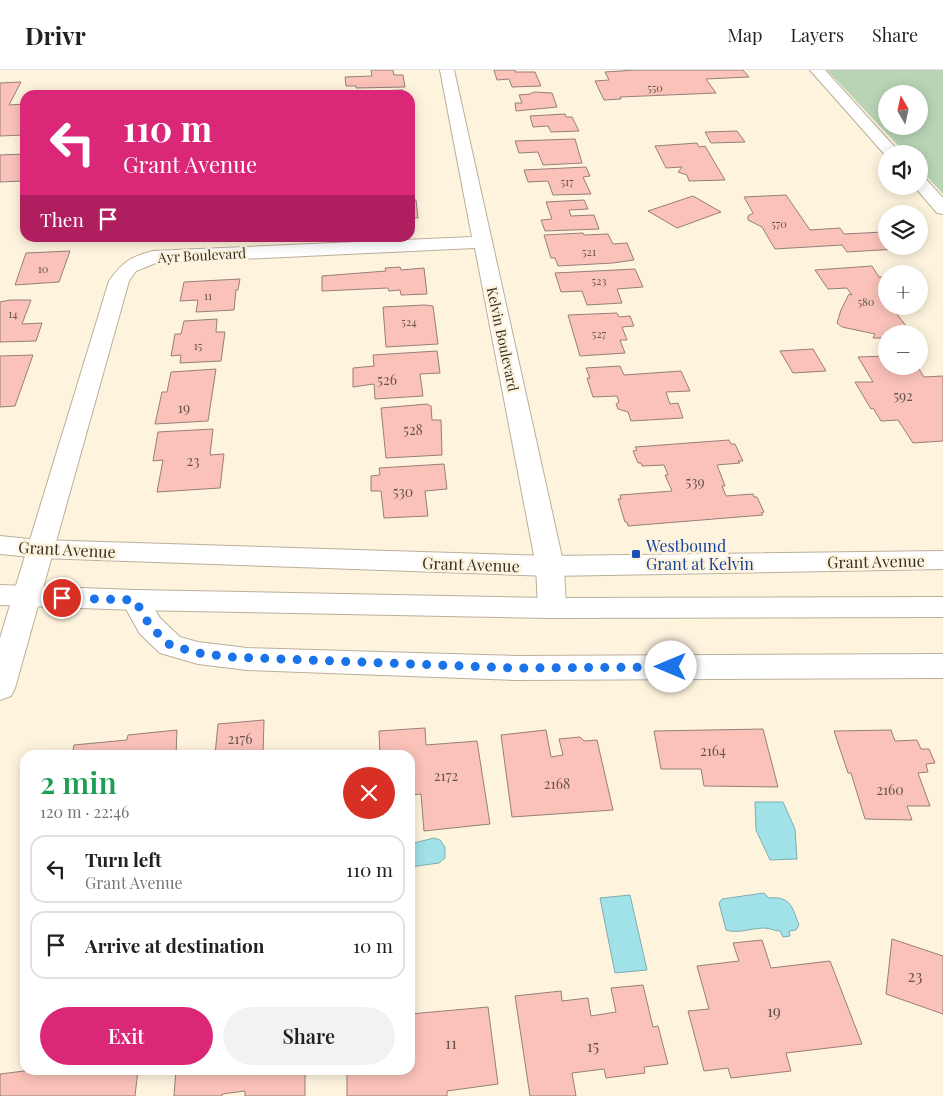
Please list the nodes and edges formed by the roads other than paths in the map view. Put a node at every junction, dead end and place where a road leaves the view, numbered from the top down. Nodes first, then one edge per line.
1 (447, 70) edge
2 (816, 70) edge
3 (885, 145) edge
4 (928, 192) edge
5 (943, 209) edge
6 (483, 242) junction
7 (0, 545) edge
8 (40, 548) junction
9 (943, 560) edge
10 (550, 566) junction
11 (13, 596) edge
12 (135, 600) junction
13 (943, 607) edge
14 (552, 608) junction
15 (943, 666) edge
16 (0, 688) edge

1 - 6 street, Kelvin Boulevard
2 - 3 street
4 - 5 street
6 - 8 street, Ayr Boulevard
6 - 10 street, Kelvin Boulevard
7 - 8 street, Grant Avenue
8 - 10 street, Grant Avenue
8 - 11 street, Ayr Boulevard
9 - 10 street, Grant Avenue
10 - 14 street, Kelvin Boulevard
11 - 12 street
11 - 16 street, Ayr Boulevard
12 - 14 street
12 - 15 street
13 - 14 street

